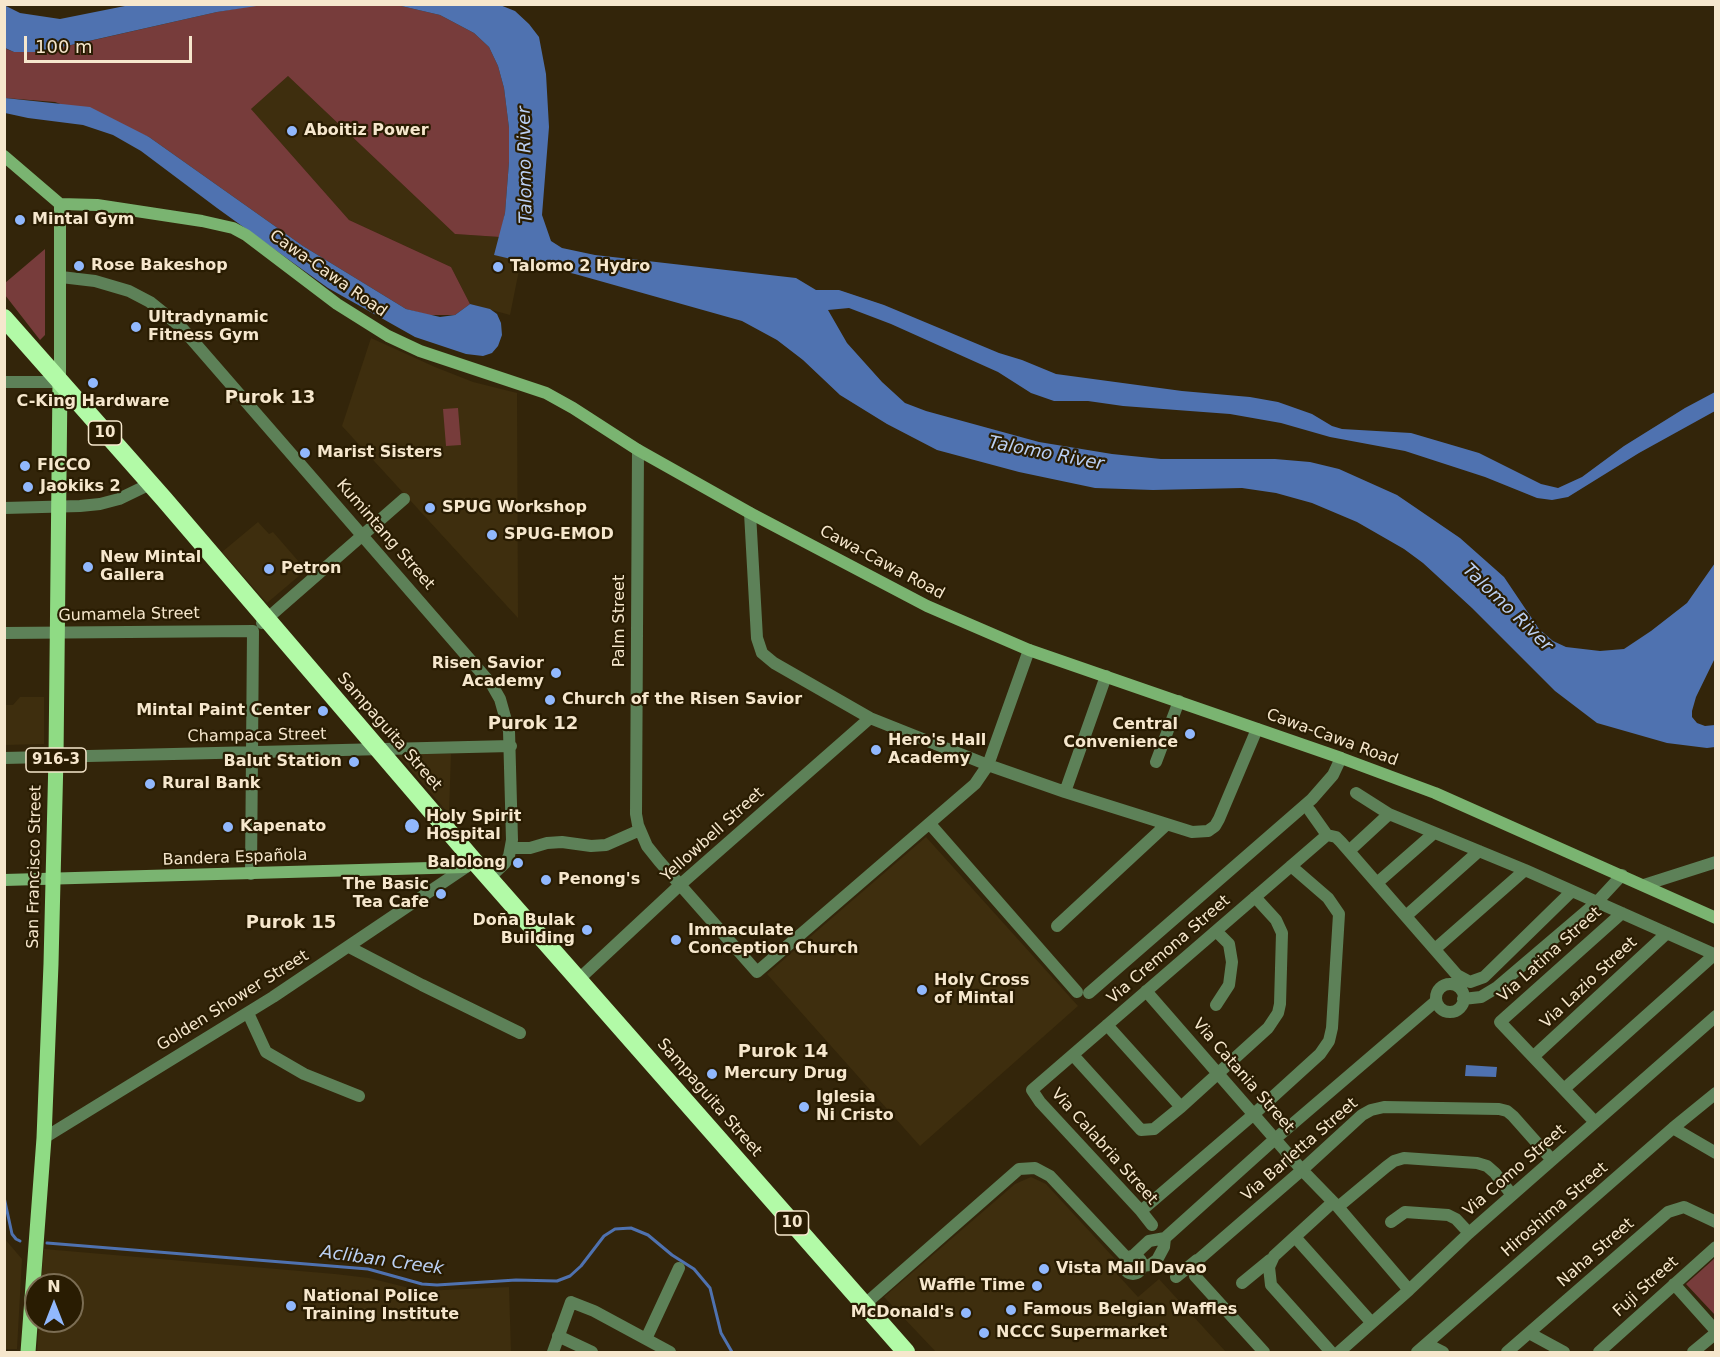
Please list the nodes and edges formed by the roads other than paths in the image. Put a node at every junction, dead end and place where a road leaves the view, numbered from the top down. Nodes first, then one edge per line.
1 (4, 156) edge
2 (60, 204) junction
3 (61, 277) junction
4 (4, 318) edge
5 (4, 382) edge
6 (60, 382) junction
7 (638, 450) junction
8 (150, 484) junction
9 (404, 499) dead end
10 (59, 507) junction
11 (4, 508) edge
12 (750, 513) junction
13 (362, 535) junction
14 (259, 625) junction
15 (58, 632) junction
16 (4, 633) edge
17 (1029, 650) junction
18 (1106, 676) junction
19 (1179, 701) junction
20 (870, 718) junction
21 (1257, 729) junction
22 (511, 746) junction
23 (378, 750) junction
24 (252, 753) junction
25 (56, 757) junction
26 (4, 758) edge
27 (1341, 758) junction
28 (1156, 762) dead end
29 (988, 765) junction
30 (1065, 792) junction
31 (1356, 793) dead end
32 (1310, 811) dead end
33 (1389, 814) junction
34 (930, 824) junction
35 (1166, 825) junction
36 (640, 830) junction
37 (1434, 833) junction
38 (1327, 835) junction
39 (512, 848) junction
40 (1349, 850) junction
41 (1479, 851) junction
42 (1716, 862) edge
43 (470, 864) junction
44 (1291, 866) junction
45 (1525, 870) junction
46 (251, 874) junction
47 (1622, 875) junction
48 (489, 878) junction
49 (53, 879) junction
50 (4, 880) edge
51 (1377, 883) junction
52 (681, 884) junction
53 (1644, 885) junction
54 (1572, 891) junction
55 (1255, 897) junction
56 (1597, 902) junction
57 (1622, 913) junction
58 (1406, 916) junction
59 (1716, 918) edge
60 (1057, 926) dead end
61 (1216, 931) junction
62 (1667, 933) junction
63 (349, 947) junction
64 (1435, 949) junction
65 (1715, 955) edge
66 (579, 979) junction
67 (1146, 992) junction
68 (1463, 999) junction
69 (1436, 1002) junction
70 (1216, 1005) dead end
71 (248, 1013) junction
72 (1716, 1016) edge
73 (1107, 1025) junction
74 (520, 1032) dead end
75 (1073, 1055) junction
76 (1534, 1056) junction
77 (1220, 1073) junction
78 (1564, 1089) junction
79 (1032, 1090) joint
80 (1716, 1093) edge
81 (359, 1096) dead end
82 (1181, 1107) junction
83 (1254, 1114) junction
84 (1595, 1122) junction
85 (1673, 1128) junction
86 (44, 1138) junction
87 (1275, 1139) junction
88 (1716, 1153) edge
89 (1552, 1160) junction
90 (1302, 1170) junction
91 (1512, 1195) junction
92 (1336, 1204) junction
93 (1141, 1211) junction
94 (1391, 1222) dead end
95 (1716, 1222) edge
96 (1152, 1225) dead end
97 (1469, 1233) junction
98 (1295, 1237) junction
99 (1165, 1238) junction
100 (1716, 1247) edge
101 (1201, 1257) junction
102 (1134, 1260) junction
103 (1270, 1260) junction
104 (679, 1268) dead end
105 (1176, 1277) dead end
106 (1242, 1283) dead end
107 (1674, 1284) junction
108 (1409, 1290) junction
109 (864, 1305) junction
110 (1371, 1322) junction
111 (1716, 1332) edge
112 (1529, 1333) junction
113 (558, 1336) junction
114 (646, 1339) junction
115 (1427, 1344) junction
116 (28, 1353) edge
117 (554, 1353) edge
118 (592, 1353) edge
119 (670, 1353) edge
120 (906, 1353) edge
121 (1264, 1353) edge
122 (1331, 1353) edge
123 (1339, 1353) edge
124 (1417, 1353) edge
125 (1443, 1353) edge
126 (1507, 1353) edge
127 (1564, 1353) edge
128 (1599, 1353) edge
129 (1693, 1353) edge

1 - 2 street
2 - 3 street
2 - 7 street, Cawa-Cawa Road
3 - 6 street
3 - 13 street, Kumintang Street
4 - 6 highway, Sampaguita Street / 10
5 - 6 street
6 - 8 highway, Sampaguita Street / 10
6 - 10 main road, San Francisco Street / 916-3
7 - 12 street, Cawa-Cawa Road
7 - 36 street, Palm Street
8 - 10 street
8 - 14 highway, Sampaguita Street / 10
9 - 13 street
10 - 11 street
10 - 15 main road, San Francisco Street / 916-3
12 - 17 street, Cawa-Cawa Road
12 - 20 street
13 - 14 street
13 - 22 street, Kumintang Street
14 - 15 street, Gumamela Street
14 - 23 highway, Sampaguita Street / 10
14 - 24 street
15 - 16 street, Gumamela Street
15 - 25 main road, San Francisco Street / 916-3
17 - 18 street, Cawa-Cawa Road
17 - 29 street
18 - 19 street, Cawa-Cawa Road
18 - 30 street
19 - 21 street, Cawa-Cawa Road
19 - 28 street
20 - 29 street
20 - 52 street, Yellowbell Street
21 - 27 street, Cawa-Cawa Road
21 - 35 street
22 - 23 street, Champaca Street
22 - 39 street, Kumintang Street
23 - 24 street, Champaca Street
23 - 43 highway, Sampaguita Street / 10
24 - 25 street, Champaca Street
24 - 46 street
25 - 26 street, Champaca Street
25 - 49 main road, San Francisco Street / 916-3
27 - 34 street
27 - 47 street, Cawa-Cawa Road
29 - 30 street
29 - 34 street
30 - 35 street
31 - 33 street
32 - 38 street
33 - 37 street
33 - 40 street
34 - 52 street, Palm Street
35 - 60 street
36 - 39 street
36 - 52 street, Palm Street
37 - 41 street
37 - 51 street
38 - 40 street
38 - 44 street, Via Cremona Street
39 - 48 street
40 - 51 street
41 - 45 street
41 - 58 street
42 - 53 street
43 - 46 street, Bandera Española
43 - 48 highway, Sampaguita Street / 10
43 - 63 street, Golden Shower Street
44 - 55 street, Via Cremona Street
44 - 83 street
45 - 54 street
45 - 64 street
46 - 49 street, Bandera Española
47 - 53 street, Cawa-Cawa Road
47 - 56 street
48 - 66 highway, Sampaguita Street / 10
49 - 50 street, Bandera Española
49 - 86 main road, San Francisco Street / 916-3
51 - 58 street
52 - 66 street, Yellowbell Street
53 - 59 street, Cawa-Cawa Road
54 - 56 street
54 - 64 street
55 - 61 street, Via Cremona Street
55 - 77 street
56 - 57 street
56 - 68 street
57 - 62 street
57 - 76 street, Via Latina Street
58 - 64 street
61 - 67 street, Via Cremona Street
61 - 70 street
62 - 65 street
62 - 76 street, Via Lazio Street
63 - 71 street, Golden Shower Street
63 - 74 street
65 - 78 street
66 - 109 highway, Sampaguita Street / 10
67 - 73 street, Via Cremona Street
67 - 77 street, Via Catania Street
68 - 69 street
68 - 69 street
69 - 87 street
71 - 81 street
71 - 86 street, Golden Shower Street
72 - 84 street, Via Como Street
73 - 75 street, Via Cremona Street
73 - 82 street
75 - 79 street, Via Cremona Street
75 - 82 street
76 - 78 street
77 - 82 street
77 - 83 street, Via Catania Street
78 - 84 street
79 - 93 street, Via Calabria Street
80 - 85 street, Hiroshima Street
83 - 87 street, Via Catania Street
83 - 93 street
84 - 89 street, Via Como Street
85 - 88 street
85 - 115 street, Hiroshima Street
86 - 116 main road, San Francisco Street / 916-3
87 - 90 street, Via Catania Street
87 - 99 street
89 - 90 street, Via Barletta Street
89 - 91 street, Via Como Street
90 - 92 street, Via Catania Street
90 - 101 street, Via Barletta Street
91 - 92 street
91 - 97 street, Via Como Street
92 - 98 street
92 - 108 street, Via Catania Street
93 - 96 street, Via Calabria Street
94 - 97 street
95 - 112 street, Naha Street
97 - 108 street, Via Como Street
98 - 103 street
98 - 110 street
99 - 102 street
99 - 102 street
100 - 107 street, Fuji Street
101 - 105 street, Via Barletta Street
101 - 121 street
102 - 109 street
103 - 106 street
103 - 122 street
104 - 114 street
107 - 111 street
107 - 128 street, Fuji Street
108 - 110 street, Via Como Street
109 - 120 highway, 10
110 - 123 street, Via Como Street
111 - 129 street
112 - 126 street, Naha Street
112 - 127 street
113 - 114 street
113 - 117 street
113 - 118 street
114 - 119 street
115 - 124 street, Hiroshima Street
115 - 125 street

